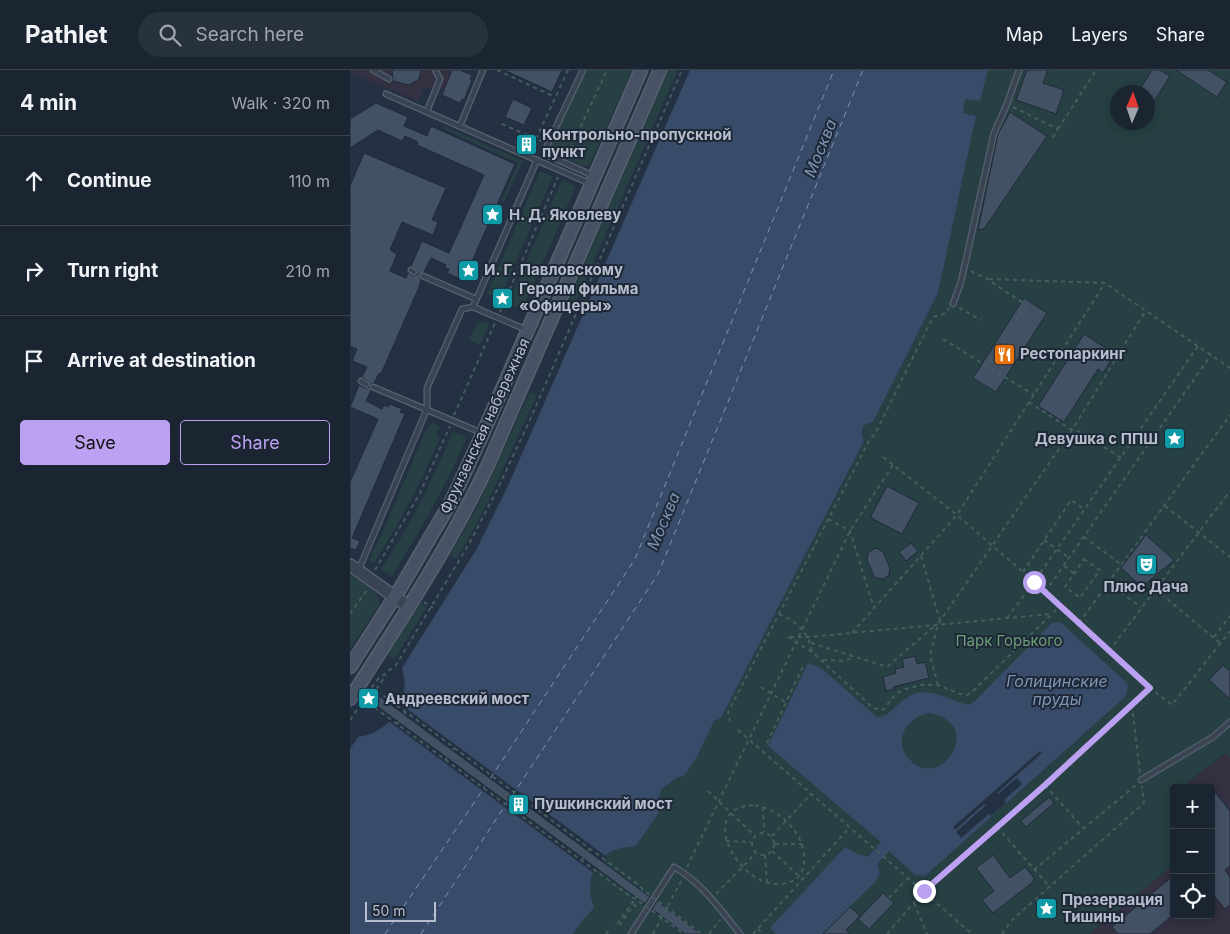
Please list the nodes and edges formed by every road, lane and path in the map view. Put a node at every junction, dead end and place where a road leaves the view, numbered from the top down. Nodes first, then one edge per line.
1 (373, 70) edge
2 (434, 70) edge
3 (483, 70) edge
4 (497, 70) edge
5 (568, 70) edge
6 (583, 70) edge
7 (607, 70) edge
8 (641, 70) edge
9 (660, 70) edge
10 (682, 70) edge
11 (1018, 70) edge
12 (1096, 70) edge
13 (389, 79) dead end
14 (386, 94) dead end
15 (555, 97) junction
16 (1006, 104) junction
17 (427, 111) junction
18 (502, 124) dead end
19 (460, 126) junction
20 (1058, 129) junction
21 (656, 134) dead end
22 (536, 139) junction
23 (671, 140) dead end
24 (1052, 140) dead end
25 (543, 143) dead end
26 (537, 160) junction
27 (565, 163) junction
28 (561, 170) junction
29 (593, 180) junction
30 (963, 267) junction
31 (423, 276) dead end
32 (987, 279) junction
33 (1105, 282) junction
34 (476, 299) junction
35 (953, 304) junction
36 (472, 306) junction
37 (1146, 310) junction
38 (498, 317) junction
39 (981, 320) dead end
40 (528, 330) junction
41 (943, 339) dead end
42 (1198, 346) junction
43 (1211, 355) junction
44 (987, 366) junction
45 (1230, 368) edge
46 (361, 381) dead end
47 (366, 384) dead end
48 (373, 387) dead end
49 (1034, 395) junction
50 (1029, 402) junction
51 (427, 409) junction
52 (1230, 415) edge
53 (452, 420) junction
54 (1072, 430) junction
55 (483, 433) junction
56 (883, 456) dead end
57 (1120, 458) junction
58 (893, 464) junction
59 (1230, 491) edge
60 (1165, 506) junction
61 (1085, 509) junction
62 (957, 516) junction
63 (828, 520) junction
64 (850, 532) junction
65 (1199, 533) junction
66 (1084, 537) junction
67 (1044, 540) junction
68 (992, 546) junction
69 (1057, 549) junction
70 (921, 555) junction
71 (1230, 557) edge
72 (1069, 558) junction
73 (1122, 565) junction
74 (1064, 566) junction
75 (354, 568) edge
76 (376, 570) dead end
77 (1023, 572) junction
78 (1074, 573) junction
79 (1034, 582) junction
80 (1108, 583) junction
81 (368, 588) dead end
82 (1155, 589) junction
83 (1044, 592) junction
84 (395, 597) junction
85 (422, 601) dead end
86 (1060, 606) junction
87 (409, 607) junction
88 (432, 607) junction
89 (1141, 607) junction
90 (874, 608) junction
91 (350, 614) edge
92 (778, 614) junction
93 (1051, 614) junction
94 (1230, 616) edge
95 (1008, 618) junction
96 (939, 622) junction
97 (1079, 623) junction
98 (802, 629) junction
99 (1230, 631) edge
100 (852, 633) junction
101 (809, 637) junction
102 (1214, 637) junction
103 (798, 638) junction
104 (796, 642) junction
105 (811, 643) junction
106 (1221, 643) junction
107 (1109, 651) junction
108 (812, 652) junction
109 (854, 657) junction
110 (821, 660) junction
111 (804, 664) dead end
112 (350, 667) edge
113 (386, 675) dead end
114 (938, 685) junction
115 (761, 687) dead end
116 (1150, 688) junction
117 (376, 693) dead end
118 (772, 694) junction
119 (364, 699) dead end
120 (370, 701) dead end
121 (785, 702) junction
122 (355, 703) edge
123 (1132, 705) junction
124 (363, 709) dead end
125 (350, 720) edge
126 (730, 722) dead end
127 (1230, 722) edge
128 (738, 730) dead end
129 (750, 740) junction
130 (768, 743) dead end
131 (1141, 780) junction
132 (1045, 785) junction
133 (708, 790) dead end
134 (812, 794) junction
135 (720, 801) junction
136 (763, 807) junction
137 (731, 813) junction
138 (786, 821) junction
139 (850, 827) junction
140 (997, 827) junction
141 (1083, 829) junction
142 (764, 832) junction
143 (755, 836) junction
144 (772, 836) junction
145 (726, 841) junction
146 (752, 842) junction
147 (775, 844) junction
148 (802, 844) junction
149 (772, 851) junction
150 (756, 853) junction
151 (765, 855) junction
152 (743, 866) junction
153 (1034, 870) junction
154 (685, 873) junction
155 (799, 876) junction
156 (908, 878) junction
157 (802, 879) junction
158 (767, 883) junction
159 (1049, 886) junction
160 (632, 889) dead end
161 (924, 891) junction
162 (889, 898) dead end
163 (711, 899) junction
164 (914, 903) junction
165 (638, 908) dead end
166 (724, 915) junction
167 (610, 927) dead end
168 (758, 929) junction
169 (738, 933) edge
170 (606, 934) edge
171 (631, 934) edge
172 (653, 934) edge
173 (684, 934) edge
174 (702, 934) edge
175 (709, 934) edge
176 (754, 934) edge
177 (763, 934) edge
178 (887, 934) edge
179 (927, 934) edge
180 (972, 934) edge
181 (1002, 934) edge

1 - 13 lane
2 - 17 lane
3 - 19 lane
4 - 15 path
5 - 15 path
6 - 27 lane
7 - 27 path
8 - 29 main road, Фрунзенская набережная
9 - 87 main road, Фрунзенская набережная
10 - 88 path
11 - 16 lane
12 - 20 path
14 - 17 lane
15 - 22 path
16 - 20 path
16 - 30 lane
17 - 19 lane
18 - 22 path
19 - 26 lane
20 - 24 path
21 - 23 path
22 - 25 path
26 - 28 lane
26 - 34 lane
27 - 29 lane
28 - 29 lane
28 - 38 path
29 - 40 main road, Фрунзенская набережная
30 - 32 path
30 - 35 lane
31 - 34 lane
32 - 33 path
32 - 44 path
33 - 37 path
33 - 49 path
34 - 36 lane
35 - 39 path
35 - 63 path
36 - 38 lane
36 - 51 lane
37 - 42 path
37 - 54 path
38 - 40 lane
38 - 53 path
40 - 55 main road, Фрунзенская набережная
41 - 44 path
42 - 43 path
42 - 57 path
43 - 45 path
43 - 66 path
44 - 49 path
46 - 47 lane
48 - 51 lane
49 - 50 path
50 - 54 path
50 - 62 path
51 - 53 lane
51 - 75 lane
52 - 60 path
53 - 55 lane
53 - 76 path
54 - 57 path
54 - 68 path
55 - 84 main road, Фрунзенская набережная
56 - 58 path
57 - 61 path
58 - 62 path
58 - 64 path
59 - 65 path
60 - 65 path
60 - 73 path
61 - 67 path
61 - 69 path
62 - 68 path
62 - 70 path
63 - 64 path
63 - 92 path
64 - 90 path
64 - 98 path
65 - 71 path
65 - 82 path
66 - 72 path
66 - 73 path
67 - 69 path
67 - 77 path
68 - 77 path
68 - 96 path
69 - 72 path
69 - 79 path
70 - 90 path
70 - 96 path
72 - 74 path
73 - 80 path
74 - 78 path
74 - 83 path
75 - 84 street
77 - 79 path
78 - 78 path
79 - 83 path
79 - 95 path
80 - 89 path
80 - 97 path
81 - 91 path
82 - 89 path
82 - 102 path
83 - 86 path
84 - 87 street
84 - 112 main road, Фрунзенская набережная
85 - 88 path
86 - 93 path
86 - 97 path
87 - 122 main road, Фрунзенская набережная
88 - 119 path
89 - 107 path
90 - 100 path
92 - 98 path
92 - 126 path
93 - 95 path
93 - 114 path
94 - 102 path
95 - 96 path
96 - 100 path
96 - 109 path
96 - 114 path
97 - 107 path
98 - 101 path
98 - 103 path
99 - 106 path
100 - 101 path
101 - 103 path
101 - 105 path
102 - 106 path
103 - 104 path
103 - 104 path
104 - 108 path
104 - 118 path
105 - 108 path
105 - 109 path
106 - 116 path
107 - 116 path
108 - 110 path
109 - 110 path
110 - 114 path
111 - 121 path
113 - 124 path
115 - 118 path
116 - 123 path
117 - 174 path, bridge
118 - 121 path
118 - 129 path
120 - 173 path, bridge
121 - 130 path
122 - 125 path
123 - 131 path
123 - 132 path
127 - 131 lane
128 - 129 path
129 - 134 path
129 - 135 path
131 - 141 path
131 - 159 path
132 - 140 path
132 - 141 path
133 - 135 path
134 - 138 path
134 - 139 path
135 - 137 path
135 - 154 path
136 - 137 path
136 - 138 path
136 - 142 path
137 - 143 path
137 - 145 path
138 - 144 path
138 - 148 path
139 - 156 path
139 - 157 path
140 - 153 path
140 - 161 path
141 - 153 path
142 - 143 path
142 - 144 path
143 - 146 path
144 - 147 path
145 - 146 path
145 - 152 path
146 - 150 path
147 - 148 path
147 - 149 path
148 - 155 path
149 - 151 path
149 - 155 path
150 - 151 path
150 - 152 path
151 - 158 path
152 - 158 path
152 - 163 path
153 - 159 path
154 - 163 lane
154 - 171 lane
154 - 172 path
155 - 157 path
155 - 158 path
156 - 161 path
156 - 162 path
157 - 168 path
159 - 181 path
160 - 165 path
161 - 164 path
161 - 180 path
163 - 166 lane
164 - 178 path
164 - 179 path
166 - 169 lane
166 - 175 path
167 - 170 path
168 - 176 path
168 - 177 path

